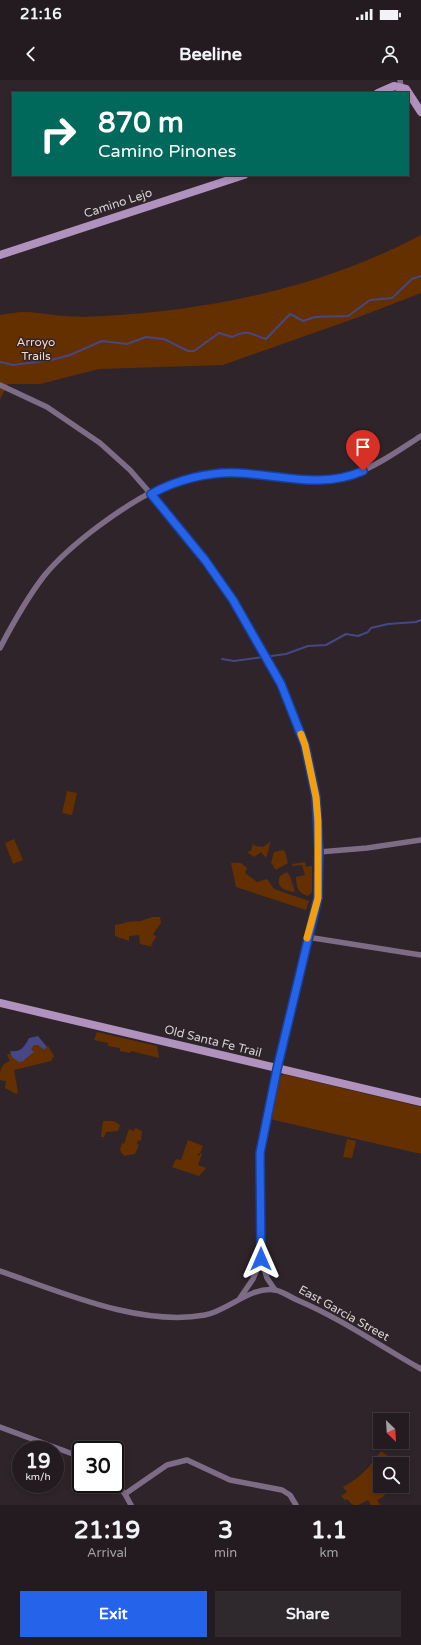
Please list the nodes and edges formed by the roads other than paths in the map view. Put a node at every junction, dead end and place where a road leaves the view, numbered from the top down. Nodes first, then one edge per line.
1 (400, 83) edge
2 (380, 92) edge
3 (421, 112) edge
4 (241, 176) edge
5 (0, 255) edge
6 (0, 385) edge
7 (421, 436) edge
8 (151, 494) junction
9 (0, 648) edge
10 (421, 840) edge
11 (319, 852) junction
12 (308, 937) junction
13 (421, 955) edge
14 (0, 1003) edge
15 (277, 1069) junction
16 (421, 1102) edge
17 (261, 1259) junction
18 (0, 1271) edge
19 (275, 1290) junction
20 (240, 1298) junction
21 (421, 1369) edge
22 (0, 1427) edge
23 (72, 1454) edge
24 (125, 1494) joint
25 (131, 1505) edge
26 (296, 1505) edge

1 - 2 street
1 - 3 street
4 - 5 street, Camino Lejo
6 - 8 street
7 - 8 street
8 - 9 street
8 - 11 street
10 - 11 street
11 - 12 street
12 - 13 street
12 - 15 street
14 - 15 street, Old Santa Fe Trail
15 - 16 street, Old Santa Fe Trail
15 - 17 street
17 - 19 street
17 - 20 street
18 - 20 street
19 - 20 street
19 - 21 street, East Garcia Street
22 - 23 street
24 - 25 street
24 - 26 street

